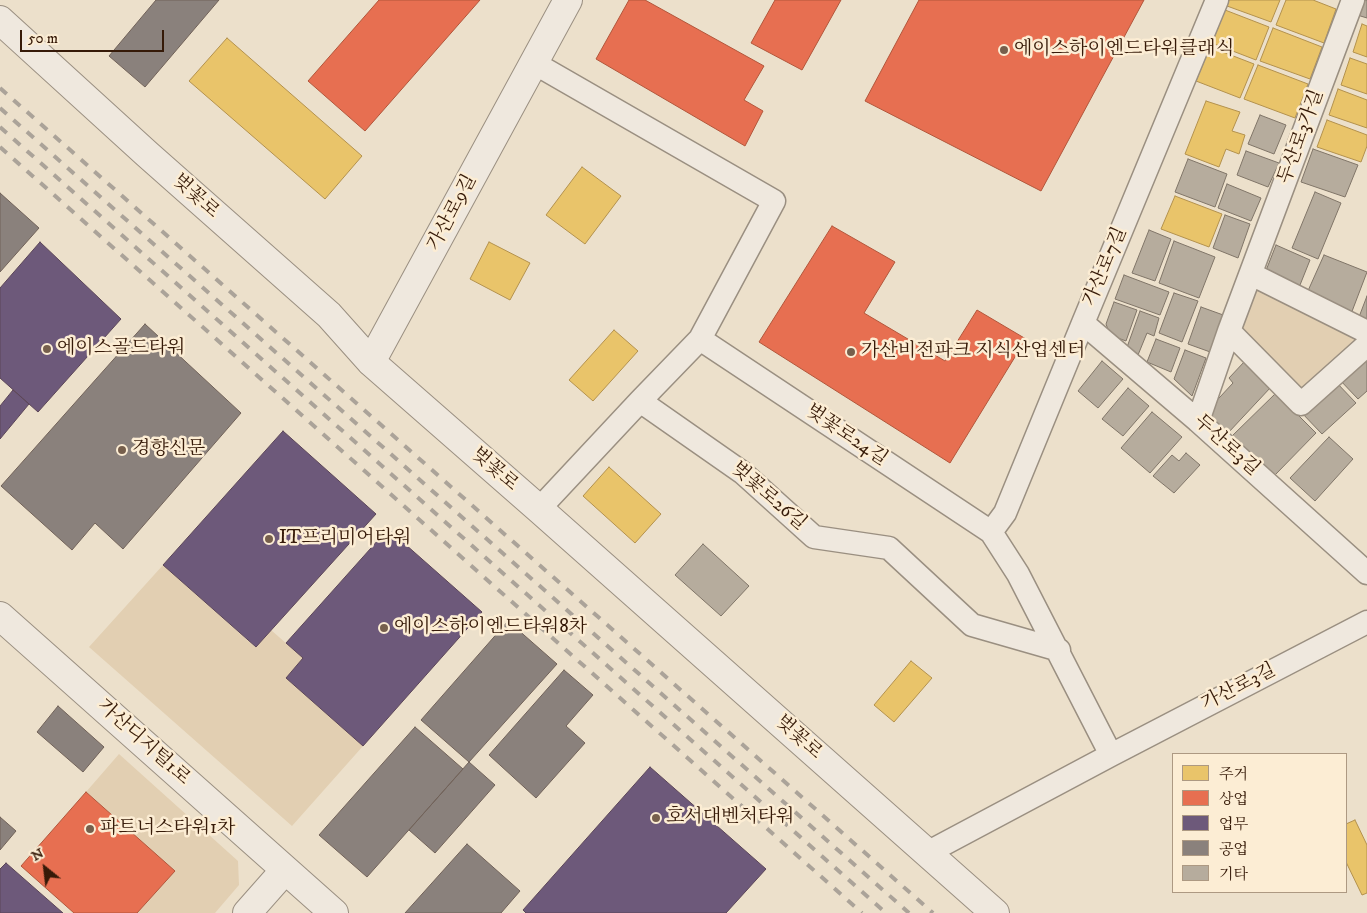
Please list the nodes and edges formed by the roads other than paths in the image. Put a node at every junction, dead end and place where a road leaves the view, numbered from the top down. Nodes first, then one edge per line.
1 (568, 0) edge
2 (1217, 0) edge
3 (1352, 0) edge
4 (0, 20) edge
5 (534, 63) junction
6 (1251, 274) junction
7 (1082, 323) junction
8 (1229, 331) junction
9 (1367, 332) edge
10 (700, 339) junction
11 (1367, 345) edge
12 (372, 362) junction
13 (640, 401) junction
14 (1198, 421) junction
15 (539, 509) junction
16 (991, 532) junction
17 (1367, 573) edge
18 (0, 616) edge
19 (1367, 622) edge
20 (1059, 650) junction
21 (1111, 755) junction
22 (927, 853) junction
23 (285, 870) junction
24 (247, 913) edge
25 (334, 913) edge
26 (995, 913) edge

1 - 5 street, 가산로9길
2 - 7 street, 가산로7길
3 - 6 street, 두산로3가길
4 - 12 street, 벚꽃로
5 - 10 street
5 - 12 street, 가산로9길
6 - 8 street, 두산로3가길
6 - 9 street
7 - 14 street, 두산로3길
7 - 16 street, 가산로7길
8 - 11 street
8 - 14 street, 두산로3가길
10 - 13 street
10 - 16 street, 벚꽃로24길
12 - 15 street, 벚꽃로
13 - 15 street
13 - 20 street, 벚꽃로26길
14 - 17 street, 두산로3길
15 - 22 street, 벚꽃로
16 - 20 street
18 - 23 street, 가산디지털1로
19 - 21 street, 가산로3길
20 - 21 street
21 - 22 street, 가산로3길
22 - 26 street, 벚꽃로
23 - 24 street
23 - 25 street, 가산디지털1로

